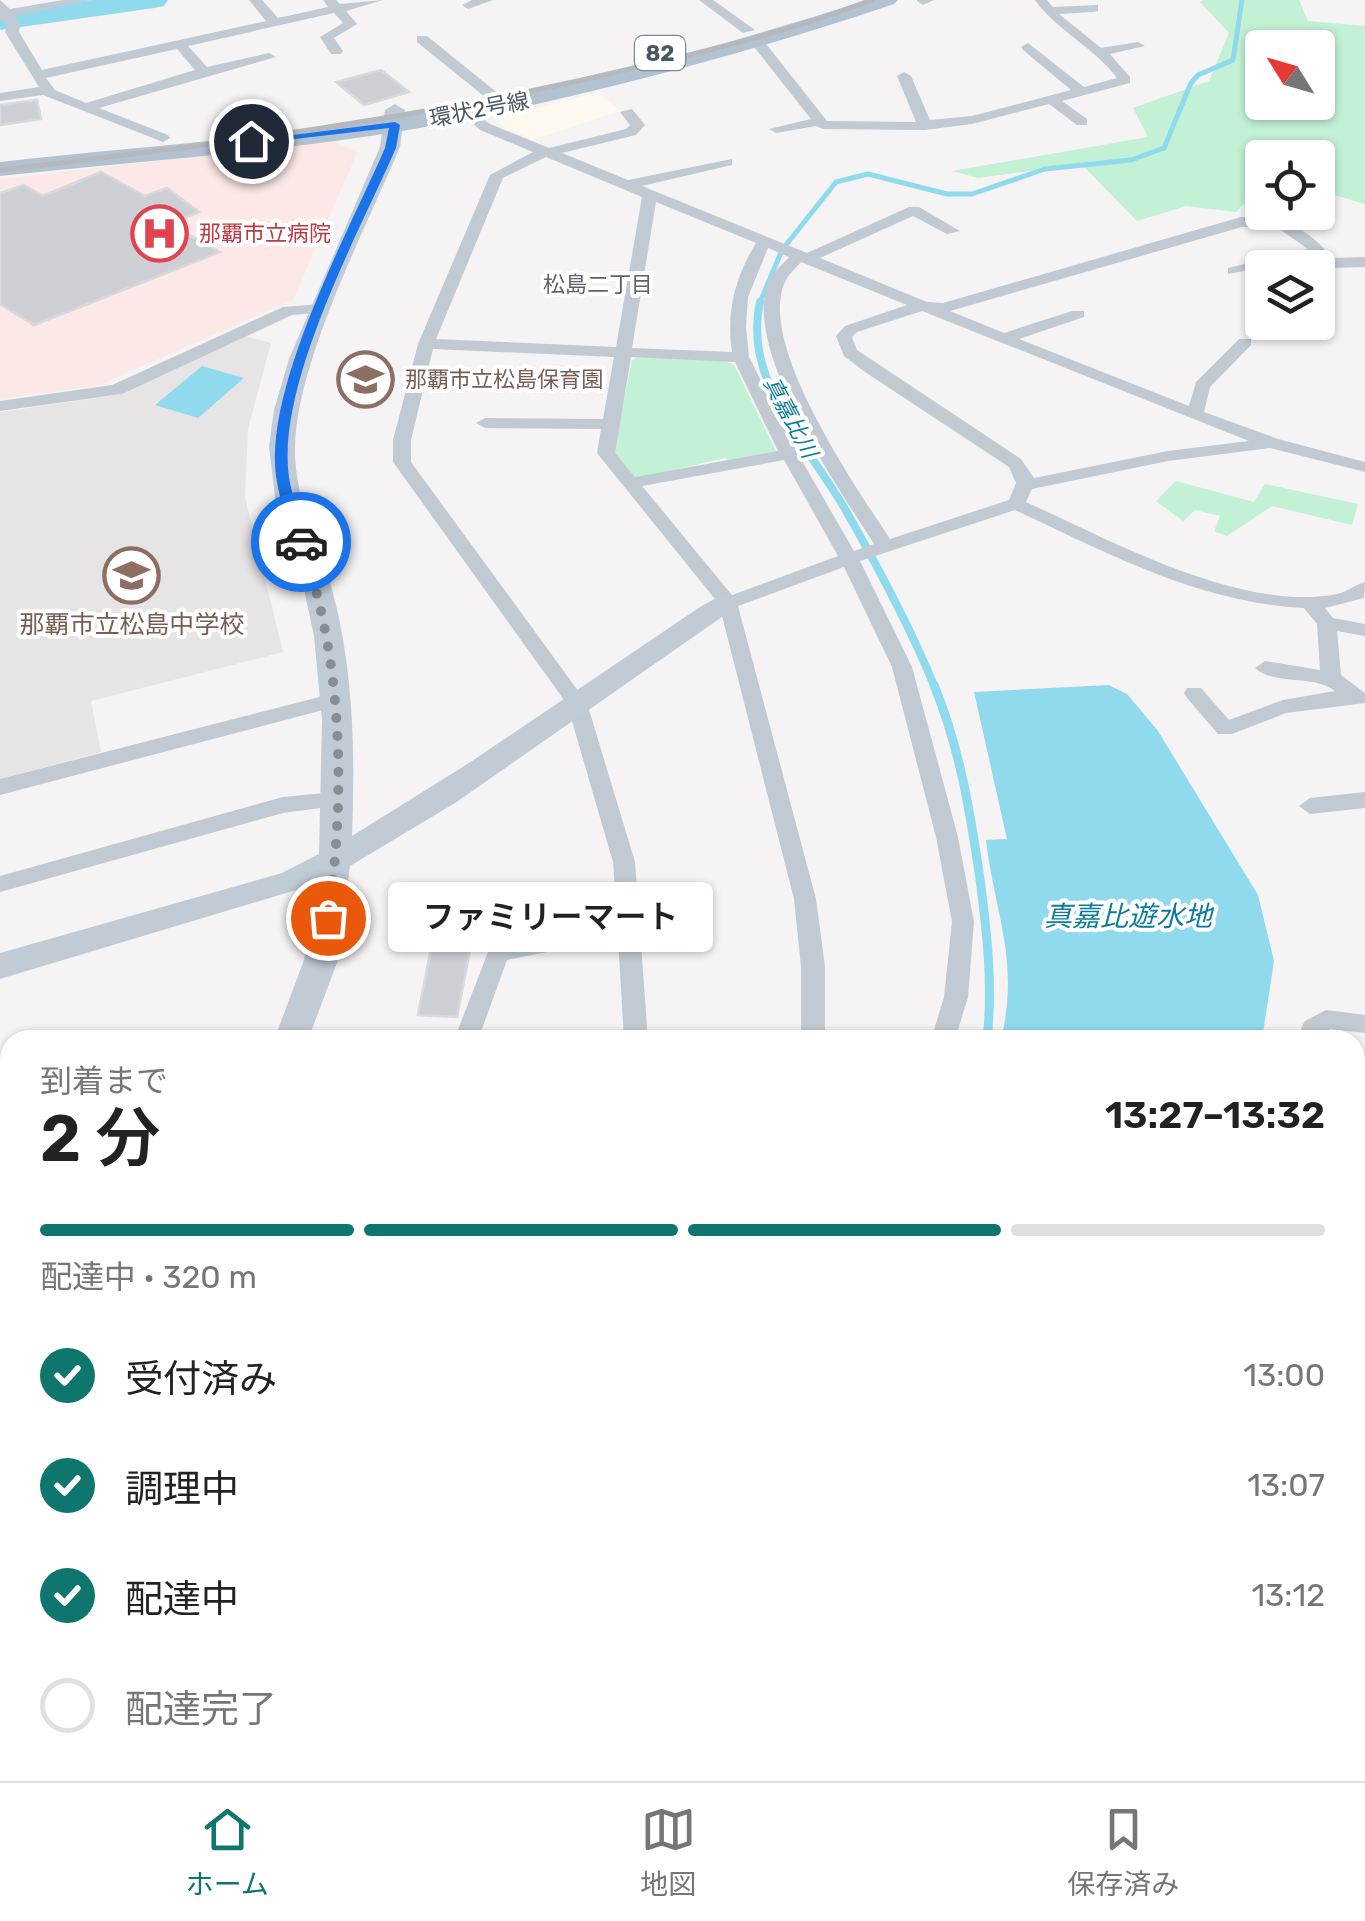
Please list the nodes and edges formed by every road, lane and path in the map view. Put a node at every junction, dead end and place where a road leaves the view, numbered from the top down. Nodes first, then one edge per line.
1 (84, 0) edge
2 (255, 0) edge
3 (377, 0) edge
4 (487, 0) edge
5 (705, 0) edge
6 (844, 0) edge
7 (886, 0) edge
8 (332, 4) edge
9 (468, 5) dead end
10 (1044, 6) edge
11 (1093, 8) dead end
12 (6, 19) edge
13 (273, 21) junction
14 (753, 37) junction
15 (422, 39) dead end
16 (178, 42) junction
17 (1138, 46) dead end
18 (1028, 47) dead end
19 (336, 51) dead end
20 (1099, 52) junction
21 (269, 57) dead end
22 (204, 72) junction
23 (40, 75) junction
24 (904, 76) dead end
25 (48, 90) junction
26 (1081, 91) junction
27 (888, 92) dead end
28 (910, 92) junction
29 (490, 94) junction
30 (0, 97) edge
31 (1052, 100) junction
32 (87, 107) junction
33 (467, 112) junction
34 (627, 112) dead end
35 (395, 118) junction
36 (820, 121) junction
37 (1082, 122) dead end
38 (925, 126) junction
39 (776, 129) dead end
40 (163, 138) junction
41 (548, 152) junction
42 (0, 156) edge
43 (727, 162) dead end
44 (0, 169) edge
45 (626, 185) junction
46 (650, 195) junction
47 (952, 231) dead end
48 (768, 244) junction
49 (1318, 250) edge
50 (799, 256) junction
51 (1214, 258) dead end
52 (1335, 262) edge
53 (1365, 262) edge
54 (1245, 274) edge
55 (922, 306) junction
56 (322, 309) junction
57 (1078, 314) dead end
58 (1003, 339) junction
59 (1245, 342) dead end
60 (426, 344) junction
61 (624, 352) junction
62 (741, 357) junction
63 (0, 406) edge
64 (1195, 414) junction
65 (485, 423) dead end
66 (610, 424) junction
67 (1272, 443) junction
68 (789, 454) junction
69 (1365, 467) edge
70 (629, 483) junction
71 (1026, 486) junction
72 (1016, 504) junction
73 (883, 547) junction
74 (854, 557) junction
75 (1365, 588) edge
76 (1310, 602) junction
77 (728, 604) junction
78 (1327, 623) junction
79 (1365, 630) edge
80 (1265, 668) dead end
81 (1331, 678) junction
82 (1194, 693) dead end
83 (335, 700) junction
84 (1360, 701) edge
85 (576, 704) junction
86 (0, 788) edge
87 (336, 800) junction
88 (1365, 800) edge
89 (1310, 806) dead end
90 (332, 863) junction
91 (0, 884) edge
92 (627, 927) junction
93 (0, 966) edge
94 (1365, 1024) edge
95 (1314, 1028) dead end
96 (295, 1030) edge
97 (470, 1030) edge
98 (635, 1030) edge
99 (812, 1030) edge
100 (947, 1030) edge

1 - 12 street
2 - 13 street
3 - 8 street
4 - 9 street
5 - 14 street
6 - 14 main road, 環状2号線 / 82
7 - 14 main road, 環状2号線 / 82
8 - 13 street
8 - 19 street
10 - 11 street
10 - 20 street
12 - 23 street
13 - 16 street
14 - 29 main road, 環状2号線 / 82
14 - 33 main road, 環状2号線 / 82
14 - 36 street
15 - 29 street
16 - 22 street
16 - 23 street
17 - 20 street
18 - 26 street
20 - 26 street
21 - 22 street
22 - 32 street
23 - 25 street
24 - 28 street
25 - 30 street
25 - 32 street
26 - 31 street
27 - 28 street
28 - 38 street
29 - 35 main road, 環状2号線 / 82
31 - 37 street
31 - 38 street
32 - 40 street
33 - 35 main road, 環状2号線 / 82
33 - 41 street
34 - 41 street
35 - 40 main road, 環状2号線 / 82
35 - 44 main road, 環状2号線 / 82
35 - 56 street
36 - 38 street
36 - 39 street
40 - 42 main road, 環状2号線 / 82
41 - 45 street
41 - 60 street
43 - 45 street
45 - 46 street
46 - 48 street
46 - 61 street
47 - 50 street
48 - 50 street
48 - 62 street
49 - 55 street
50 - 55 street
50 - 73 street
51 - 54 street
52 - 53 street
55 - 58 street
55 - 71 street
56 - 63 street
56 - 83 street
57 - 58 street
58 - 64 street
59 - 64 street
60 - 61 street
60 - 85 street
61 - 62 street
61 - 66 street
62 - 68 street
64 - 67 street
65 - 66 street
66 - 70 street
67 - 69 street
67 - 71 street
68 - 70 street
68 - 74 street
70 - 77 street
71 - 72 street
72 - 73 street
72 - 76 street
73 - 74 street
74 - 77 street
74 - 100 street
75 - 76 street
76 - 78 street
77 - 85 street
77 - 99 street
78 - 79 street
78 - 81 street
80 - 81 street
81 - 84 street
82 - 84 street
83 - 86 street
83 - 87 street
85 - 90 street
85 - 92 street
87 - 90 street
87 - 91 street
88 - 89 street
90 - 93 street
90 - 96 street
92 - 97 street
92 - 98 street
94 - 95 street

